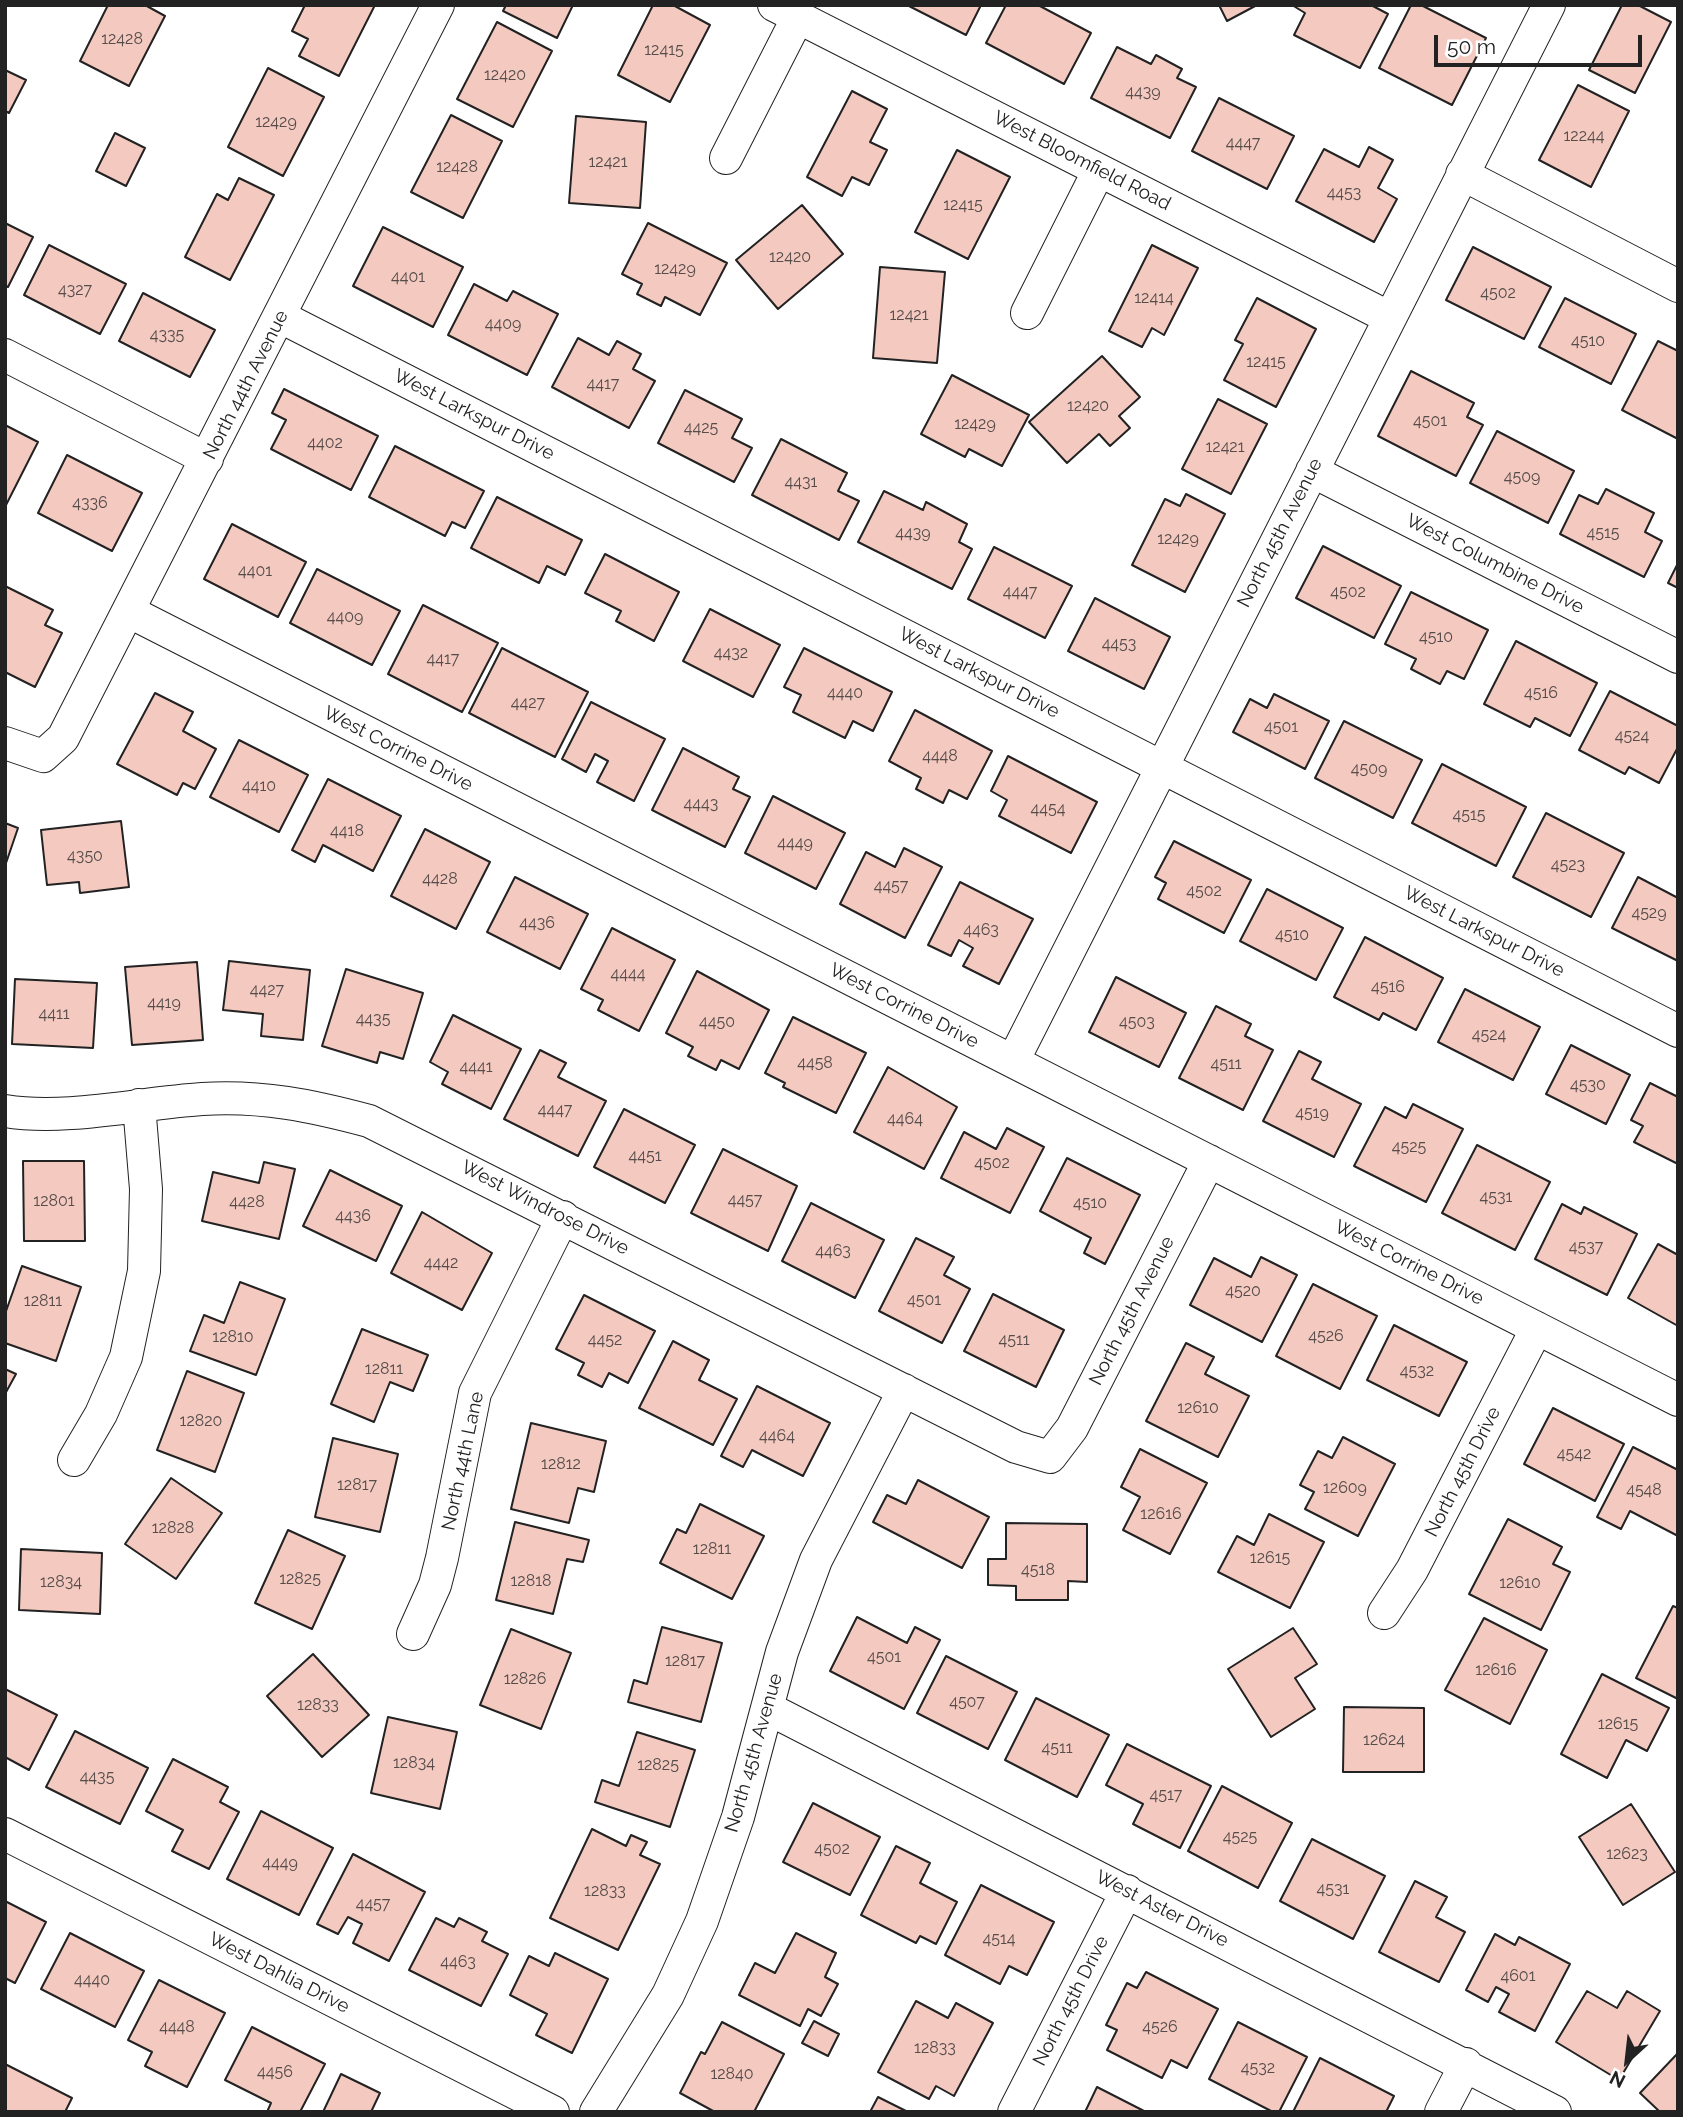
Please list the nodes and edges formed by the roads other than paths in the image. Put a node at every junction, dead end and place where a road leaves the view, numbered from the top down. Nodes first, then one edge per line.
1 (438, 5) edge
2 (1549, 5) edge
3 (786, 11) edge
4 (726, 158) dead end
5 (1099, 170) junction
6 (1462, 174) junction
7 (1678, 286) edge
8 (1027, 313) dead end
9 (281, 317) junction
10 (1390, 317) junction
11 (5, 355) edge
12 (207, 459) junction
13 (1312, 471) junction
14 (130, 612) junction
15 (1678, 657) edge
16 (5, 743) edge
17 (1163, 767) junction
18 (1678, 1031) edge
19 (1013, 1061) junction
20 (139, 1105) junction
21 (5, 1111) edge
22 (1209, 1161) junction
23 (563, 1217) junction
24 (1537, 1328) junction
25 (904, 1390) junction
26 (1678, 1400) edge
27 (1050, 1457) joint
28 (74, 1460) dead end
29 (1384, 1614) dead end
30 (413, 1634) dead end
31 (767, 1708) junction
32 (5, 1833) edge
33 (1127, 1891) junction
34 (1466, 2064) junction
35 (553, 2112) edge
36 (596, 2112) edge
37 (1014, 2112) edge
38 (1441, 2112) edge
39 (1555, 2112) edge

1 - 9 street, North 44th Avenue
2 - 6 street, North 45th Avenue
3 - 4 street
3 - 5 street, West Bloomfield Road
5 - 8 street
5 - 10 street, West Bloomfield Road
6 - 7 street
6 - 10 street, North 45th Avenue
9 - 12 street, North 44th Avenue
9 - 17 street, West Larkspur Drive
10 - 13 street, North 45th Avenue
11 - 12 street
12 - 14 street, North 44th Avenue
13 - 15 street, West Columbine Drive
13 - 17 street, North 45th Avenue
14 - 16 street, North 44th Avenue
14 - 19 street, West Corrine Drive
17 - 18 street, West Larkspur Drive
17 - 19 street, North 45th Avenue
19 - 22 street, West Corrine Drive
20 - 21 street, West Windrose Drive
20 - 23 street, West Windrose Drive
20 - 28 street
22 - 24 street, West Corrine Drive
22 - 27 street, North 45th Avenue
23 - 25 street, West Windrose Drive
23 - 30 street, North 44th Lane
24 - 26 street, West Corrine Drive
24 - 29 street, North 45th Drive
25 - 27 street, West Windrose Drive
25 - 31 street, North 45th Avenue
31 - 33 street, West Aster Drive
31 - 36 street, North 45th Avenue
32 - 35 street, West Dahlia Drive
33 - 34 street, West Aster Drive
33 - 37 street, North 45th Drive
34 - 38 street
34 - 39 street, West Aster Drive

